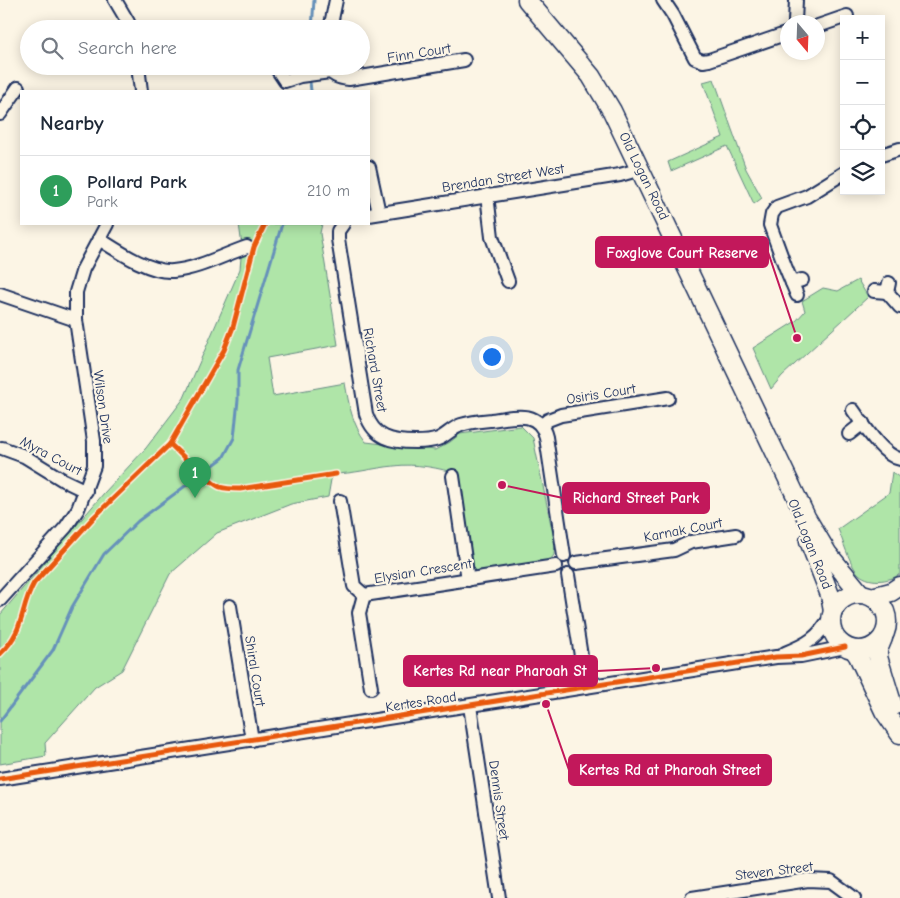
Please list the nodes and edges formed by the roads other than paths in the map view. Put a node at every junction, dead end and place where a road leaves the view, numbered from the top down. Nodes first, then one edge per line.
1 (115, 0) edge
2 (336, 0) edge
3 (527, 0) edge
4 (663, 0) edge
5 (796, 0) edge
6 (797, 15) edge
7 (840, 18) edge
8 (127, 20) edge
9 (332, 20) edge
10 (825, 24) edge
11 (780, 36) edge
12 (464, 60) dead end
13 (139, 75) edge
14 (279, 75) edge
15 (304, 75) edge
16 (336, 75) edge
17 (348, 85) edge
18 (286, 86) edge
19 (18, 88) dead end
20 (141, 90) edge
21 (0, 114) edge
22 (900, 149) edge
23 (885, 154) edge
24 (641, 169) junction
25 (840, 175) edge
26 (370, 176) edge
27 (487, 195) junction
28 (374, 214) edge
29 (106, 225) edge
30 (341, 225) edge
31 (99, 239) junction
32 (247, 247) dead end
33 (508, 281) dead end
34 (797, 286) dead end
35 (883, 289) dead end
36 (0, 294) edge
37 (900, 307) edge
38 (76, 320) junction
39 (668, 398) dead end
40 (853, 410) dead end
41 (863, 423) junction
42 (541, 426) junction
43 (849, 434) dead end
44 (2, 448) dead end
45 (774, 450) junction
46 (900, 459) edge
47 (453, 476) dead end
48 (86, 491) junction
49 (340, 501) dead end
50 (736, 535) dead end
51 (564, 556) junction
52 (576, 563) junction
53 (556, 566) junction
54 (568, 575) junction
55 (468, 580) junction
56 (900, 586) edge
57 (364, 595) junction
58 (867, 595) junction
59 (0, 600) edge
60 (230, 606) dead end
61 (832, 613) junction
62 (900, 615) edge
63 (885, 635) junction
64 (849, 649) junction
65 (776, 657) junction
66 (586, 687) junction
67 (371, 688) dead end
68 (470, 706) junction
69 (900, 718) edge
70 (900, 734) edge
71 (252, 740) junction
72 (0, 779) edge
73 (499, 898) edge
74 (692, 898) edge
75 (854, 898) edge

1 - 8 street
2 - 9 street
3 - 24 main road, Old Logan Road
4 - 11 street
5 - 6 street
7 - 10 street
12 - 17 street, Finn Court
13 - 20 street
14 - 18 street
15 - 18 street
16 - 17 street
19 - 21 street
22 - 23 street
24 - 27 street, Brendan Street West
24 - 45 main road, Old Logan Road
25 - 34 street
26 - 28 street
27 - 28 street, Brendan Street West
27 - 33 street
29 - 31 street, Wilson Drive
30 - 42 street, Richard Street
31 - 32 street
31 - 38 street, Wilson Drive
35 - 37 street
36 - 38 street
38 - 48 street, Wilson Drive
39 - 42 street, Osiris Court
40 - 41 street
41 - 43 street
41 - 46 street
42 - 51 street
44 - 48 street, Myra Court
45 - 58 main road, Old Logan Road
45 - 61 main road, Old Logan Road
47 - 55 street
48 - 59 street, Wilson Drive
49 - 57 street, Elysian Crescent
50 - 52 street, Karnak Court
51 - 52 street
51 - 53 street
52 - 54 street
53 - 54 street
53 - 55 street, Elysian Crescent
54 - 66 street
55 - 57 street, Elysian Crescent
56 - 58 main road
57 - 67 street
58 - 61 main road
58 - 63 main road
60 - 71 street, Shiral Court
61 - 64 main road
61 - 65 street, Kertes Road
62 - 63 main road
63 - 64 main road
63 - 69 main road
64 - 65 street, Kertes Road
64 - 70 main road
65 - 66 street, Kertes Road
66 - 68 street, Kertes Road
68 - 71 street, Kertes Road
68 - 73 street, Dennis Street
71 - 72 street, Kertes Road
74 - 75 street, Steven Street

